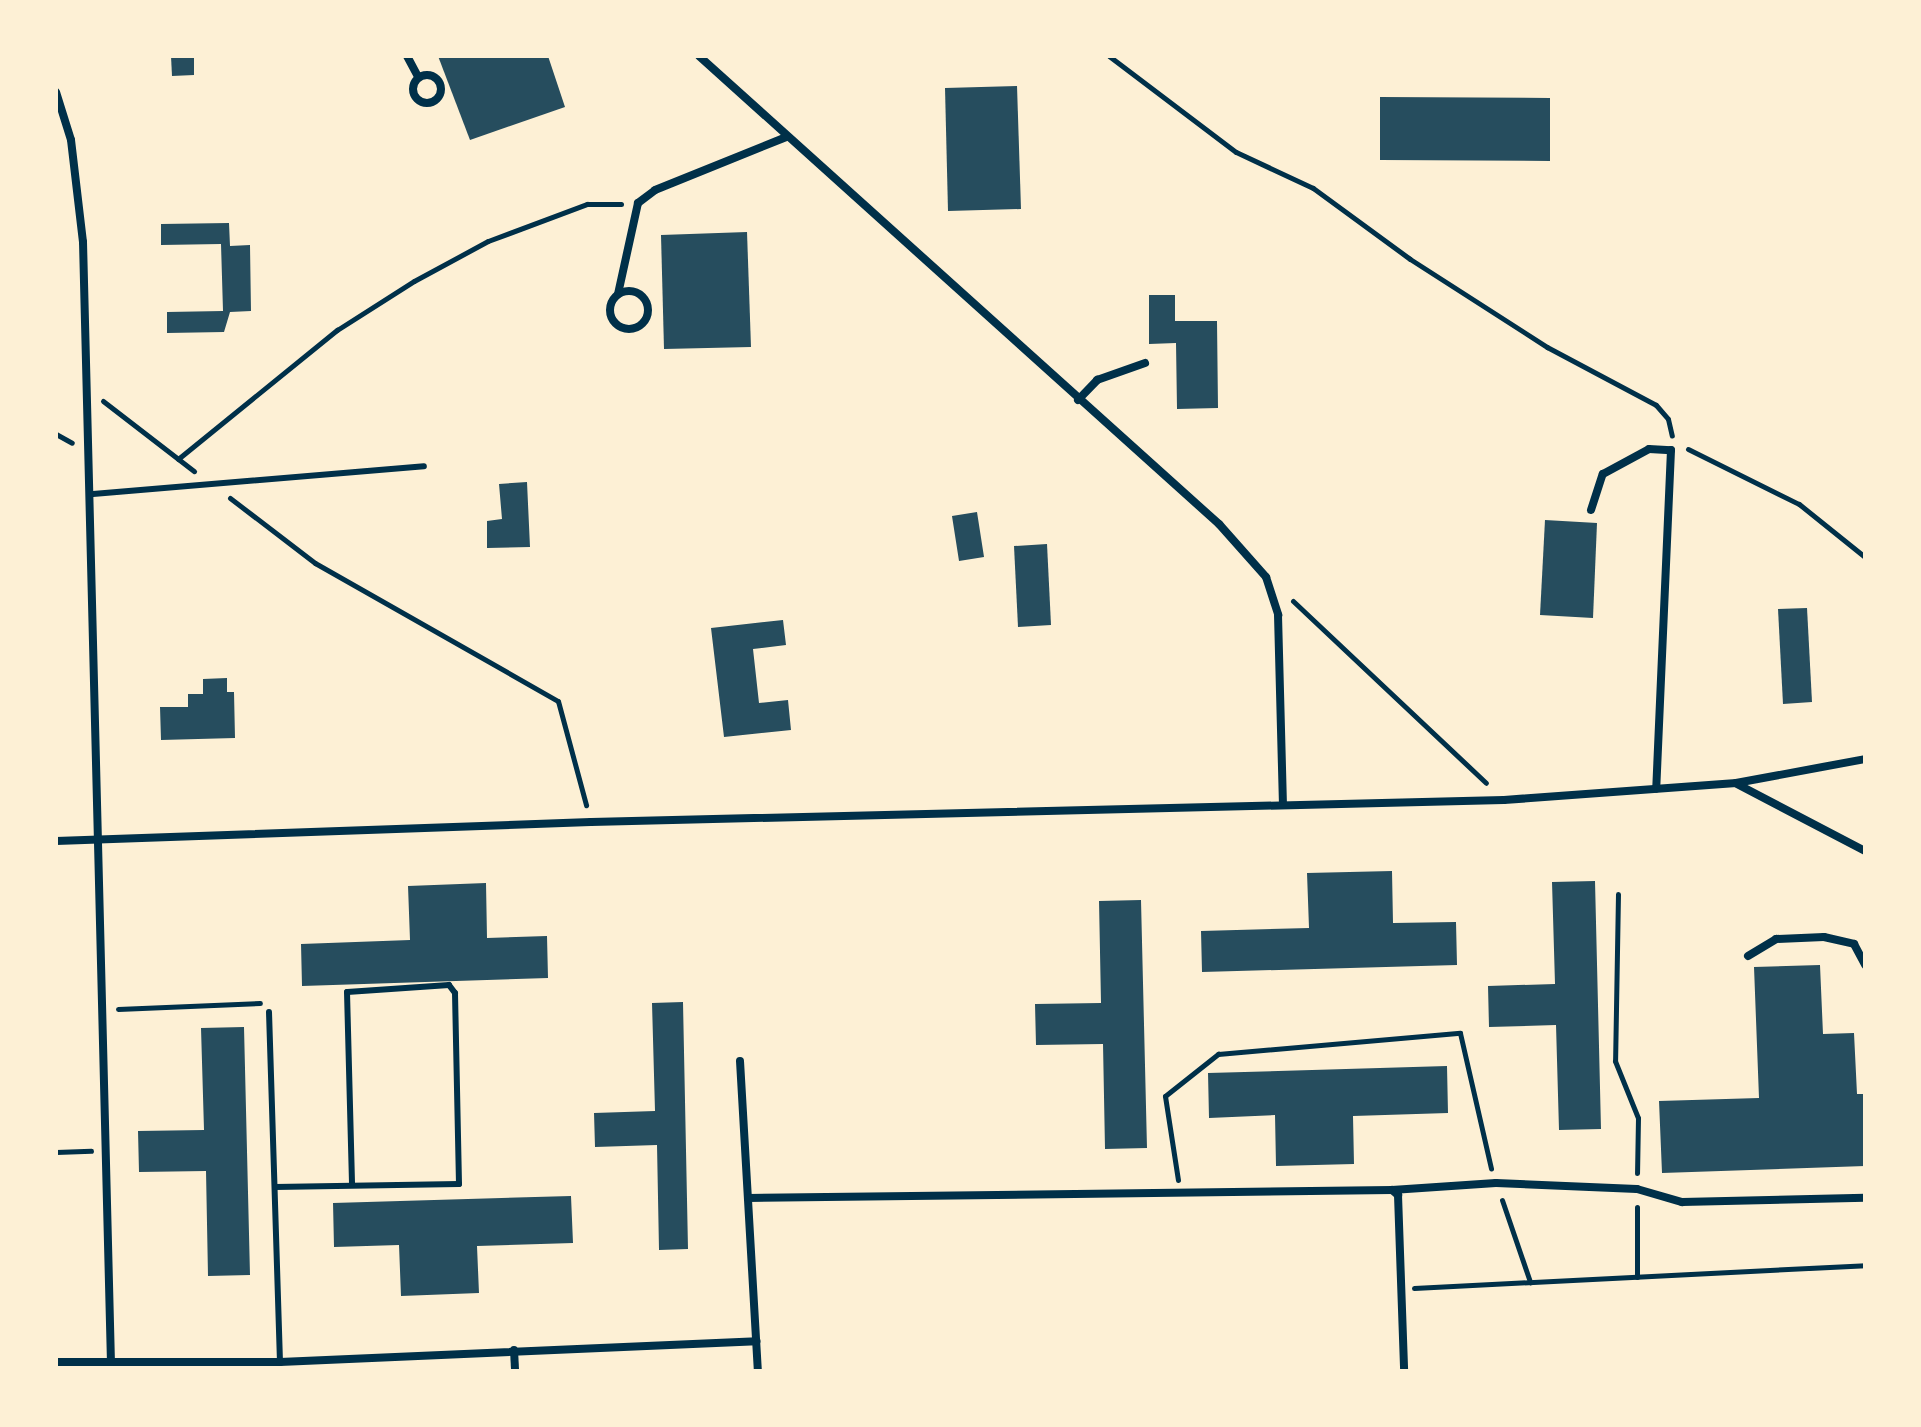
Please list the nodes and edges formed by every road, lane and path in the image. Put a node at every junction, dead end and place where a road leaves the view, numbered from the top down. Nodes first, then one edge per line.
1 (407, 56) edge
2 (699, 56) edge
3 (1109, 56) edge
4 (418, 77) dead end
5 (56, 92) edge
6 (786, 137) junction
7 (638, 203) junction
8 (618, 294) junction
9 (1145, 363) dead end
10 (88, 390) junction
11 (1078, 400) junction
12 (1671, 450) junction
13 (178, 459) junction
14 (424, 466) dead end
15 (211, 484) junction
16 (93, 494) junction
17 (1591, 510) dead end
18 (1865, 557) edge
19 (1266, 577) junction
20 (1865, 759) edge
21 (1736, 783) junction
22 (1656, 789) junction
23 (1504, 800) junction
24 (1283, 802) junction
25 (591, 822) junction
26 (95, 840) junction
27 (56, 841) edge
28 (1865, 851) edge
29 (1618, 894) dead end
30 (1748, 956) dead end
31 (1865, 965) edge
32 (101, 1010) junction
33 (269, 1012) joint
34 (740, 1061) dead end
35 (106, 1151) junction
36 (56, 1152) edge
37 (1496, 1183) junction
38 (352, 1185) junction
39 (275, 1187) junction
40 (1637, 1189) junction
41 (1179, 1190) junction
42 (1392, 1190) junction
43 (748, 1198) junction
44 (1865, 1198) edge
45 (1865, 1265) edge
46 (1637, 1277) junction
47 (1530, 1282) junction
48 (1401, 1289) junction
49 (757, 1341) junction
50 (514, 1350) junction
51 (111, 1361) junction
52 (56, 1362) edge
53 (280, 1362) junction
54 (515, 1371) edge
55 (758, 1371) edge
56 (1404, 1371) edge

1 - 4 street
2 - 6 street
3 - 12 path
5 - 10 street
6 - 7 street
6 - 11 street
7 - 8 street
7 - 13 path
8 - 8 street
9 - 11 street
10 - 13 path
10 - 16 street
11 - 19 street
12 - 17 street
12 - 18 path
12 - 22 street
13 - 15 path
14 - 15 lane
15 - 16 lane
15 - 25 path
16 - 26 street
19 - 23 path
19 - 24 street
20 - 21 street
21 - 22 street
21 - 28 street
22 - 23 street
23 - 24 street
24 - 25 street
25 - 26 street
26 - 27 street
26 - 32 street
29 - 40 path
30 - 31 street
32 - 33 path
32 - 35 street
33 - 39 lane
34 - 43 street
35 - 36 path
35 - 51 street
37 - 40 street
37 - 41 path
37 - 42 street
37 - 47 path
38 - 38 lane
38 - 39 lane
39 - 53 lane
40 - 44 street
40 - 46 path
41 - 42 street
41 - 43 street
42 - 48 street
43 - 49 street
45 - 46 path
46 - 47 path
47 - 48 path
48 - 56 street
49 - 50 street
49 - 55 street
50 - 53 street
50 - 54 street
51 - 52 street
51 - 53 street

